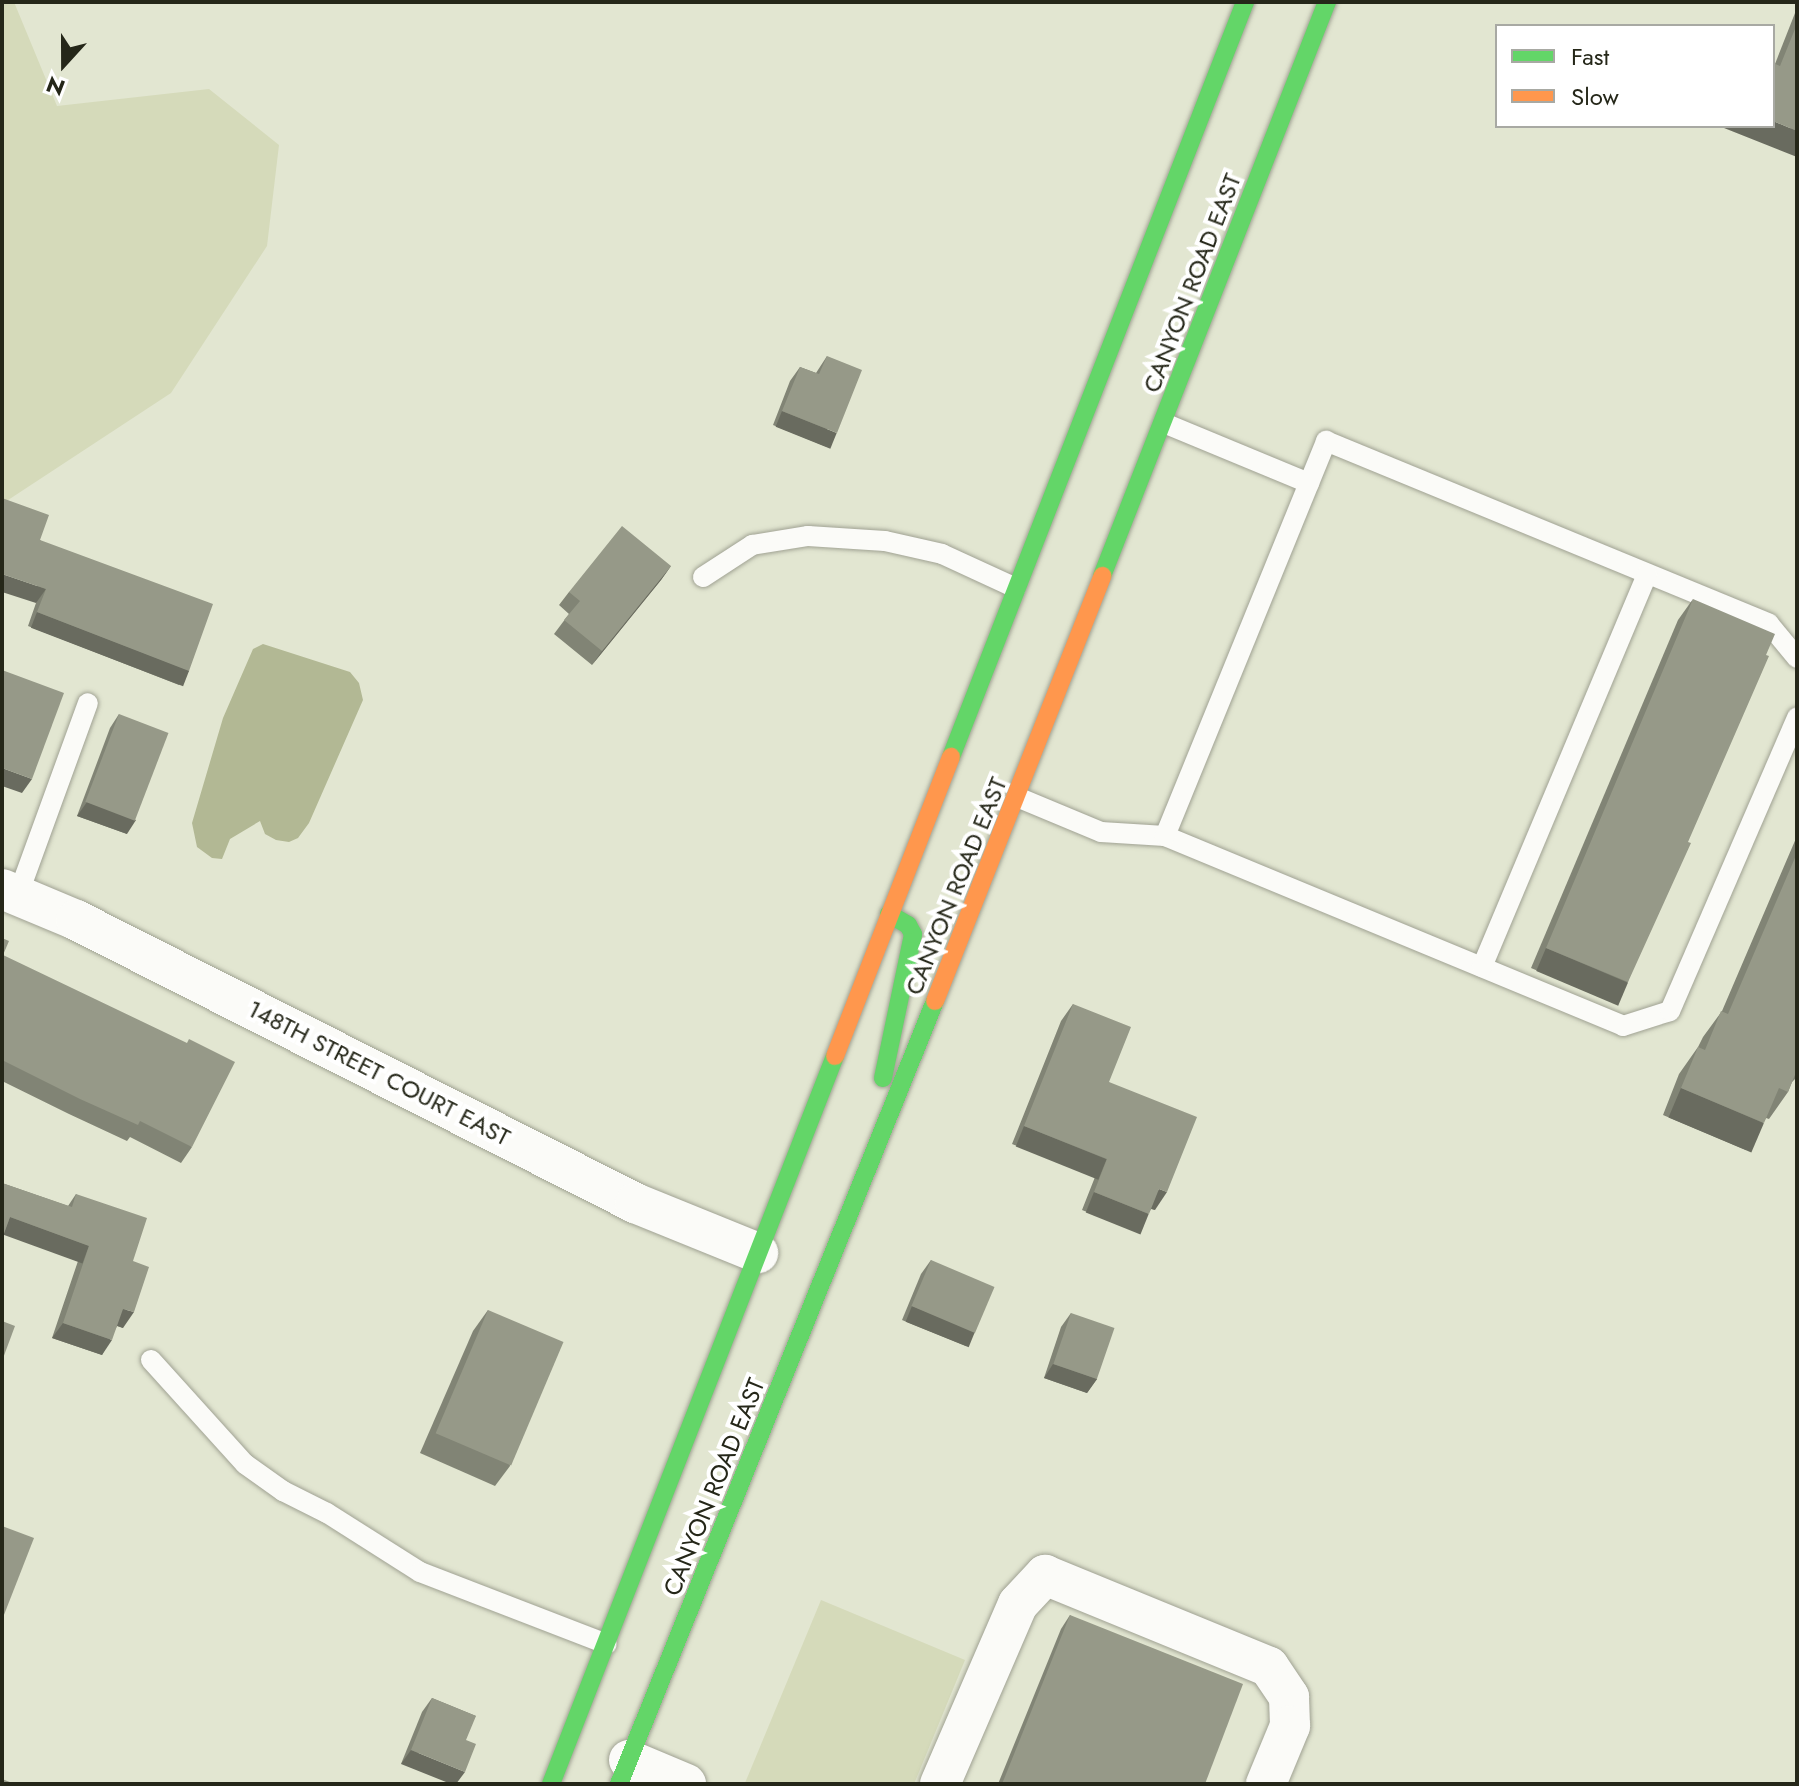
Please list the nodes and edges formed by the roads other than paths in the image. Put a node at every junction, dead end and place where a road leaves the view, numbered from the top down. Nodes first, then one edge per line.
1 (1245, 2) edge
2 (1327, 2) edge
3 (1164, 423) junction
4 (1309, 483) junction
5 (1647, 574) junction
6 (703, 577) dead end
7 (1016, 588) junction
8 (1797, 658) edge
9 (88, 703) dead end
10 (1797, 717) edge
11 (1017, 797) junction
12 (1165, 836) junction
13 (10, 892) edge
14 (889, 914) junction
15 (1482, 967) junction
16 (859, 1194) junction
17 (758, 1253) junction
18 (151, 1360) dead end
19 (607, 1644) junction
20 (624, 1772) edge
21 (551, 1784) edge
22 (686, 1784) edge
23 (940, 1784) edge
24 (1266, 1784) edge

1 - 7 main road, CANYON ROAD EAST
2 - 3 main road, CANYON ROAD EAST
3 - 4 lane
3 - 11 main road, CANYON ROAD EAST
4 - 5 lane
4 - 12 lane
5 - 8 lane
5 - 15 lane
6 - 7 lane
7 - 14 main road, CANYON ROAD EAST
9 - 13 lane
10 - 15 lane
11 - 12 lane
11 - 16 main road, CANYON ROAD EAST
12 - 15 lane
13 - 17 street, 148TH STREET COURT EAST
14 - 16 main road
14 - 17 main road, CANYON ROAD EAST
16 - 20 main road, CANYON ROAD EAST
17 - 19 main road, CANYON ROAD EAST
18 - 19 lane
19 - 21 main road, CANYON ROAD EAST
20 - 22 street
23 - 24 street

